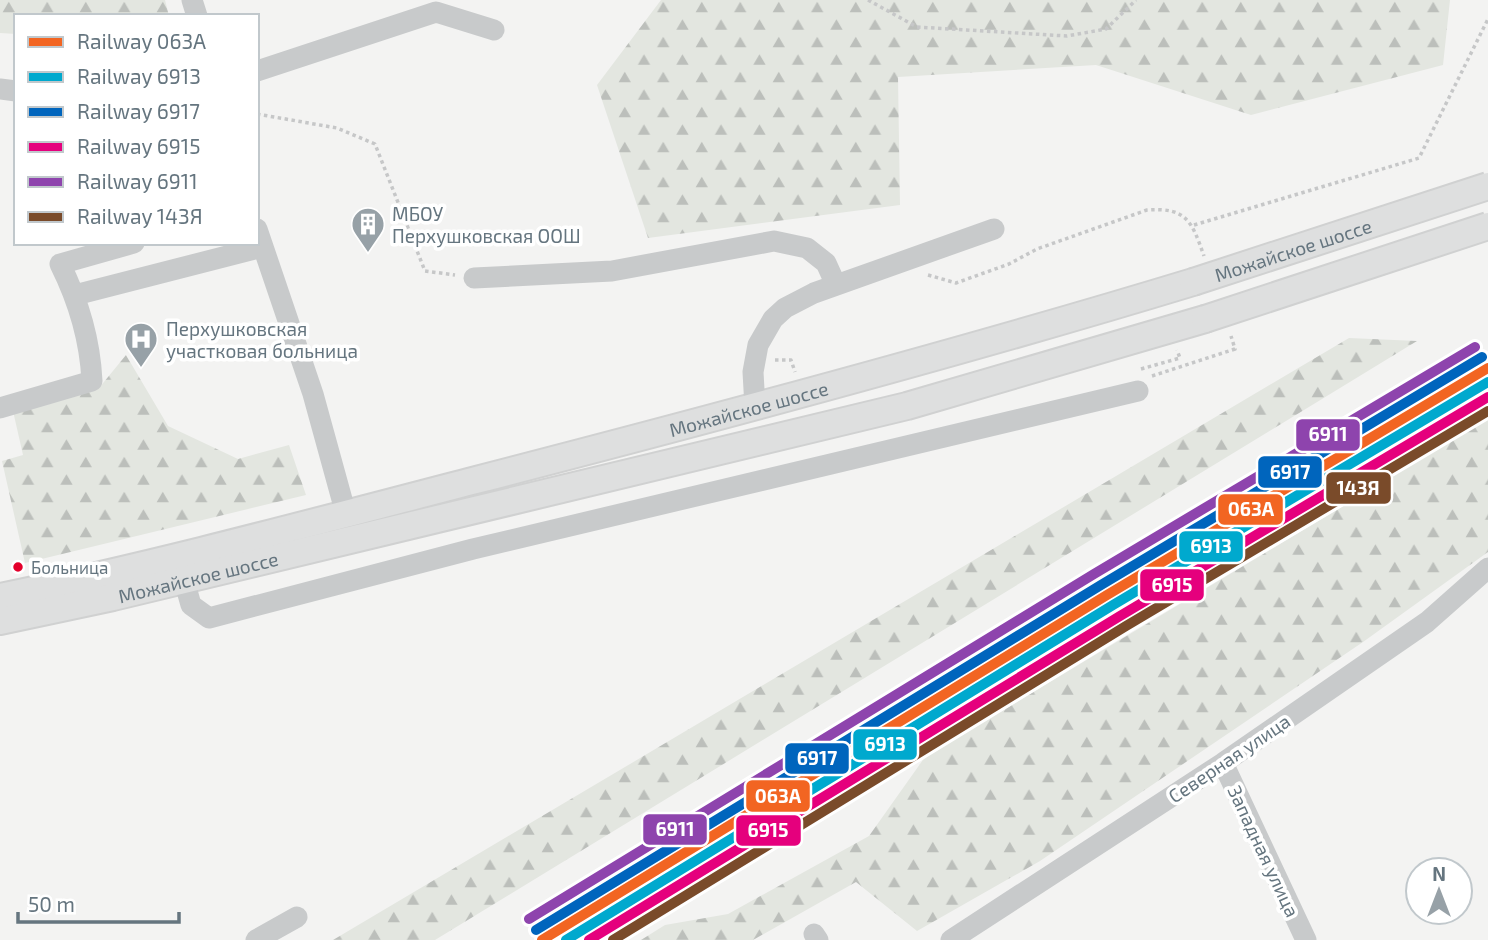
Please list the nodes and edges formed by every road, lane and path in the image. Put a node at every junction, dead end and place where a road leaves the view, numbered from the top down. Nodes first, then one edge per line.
1 (868, 0) edge
2 (1136, 0) edge
3 (1488, 19) edge
4 (494, 30) dead end
5 (259, 70) edge
6 (259, 114) edge
7 (1488, 186) edge
8 (1194, 225) junction
9 (1488, 226) edge
10 (994, 229) dead end
11 (260, 238) edge
12 (237, 245) edge
13 (105, 247) edge
14 (919, 270) dead end
15 (1200, 272) junction
16 (474, 278) joint
17 (836, 285) junction
18 (75, 295) junction
19 (1216, 321) junction
20 (770, 360) dead end
21 (795, 372) dead end
22 (1140, 385) joint
23 (755, 407) junction
24 (0, 408) edge
25 (346, 513) junction
26 (1488, 568) edge
27 (184, 580) junction
28 (0, 597) edge
29 (0, 621) edge
30 (1223, 763) junction
31 (297, 917) dead end
32 (958, 938) edge
33 (256, 940) edge
34 (1306, 940) edge

1 - 2 path
3 - 8 path
4 - 5 street
6 - 16 path
7 - 15 main road, Можайское шоссе, bridge
8 - 14 path
8 - 15 path
9 - 19 main road, Можайское шоссе, bridge
10 - 17 street
11 - 25 street
12 - 18 street
13 - 18 street
15 - 23 main road, Можайское шоссе
16 - 17 street
17 - 23 street
18 - 24 street
19 - 22 path
19 - 27 main road, Можайское шоссе
20 - 21 path
22 - 27 street
23 - 25 main road, Можайское шоссе
25 - 28 main road, Можайское шоссе
26 - 30 street, Северная улица
27 - 29 main road, Можайское шоссе
30 - 32 street, Северная улица
30 - 34 street, Западная улица
31 - 33 street

